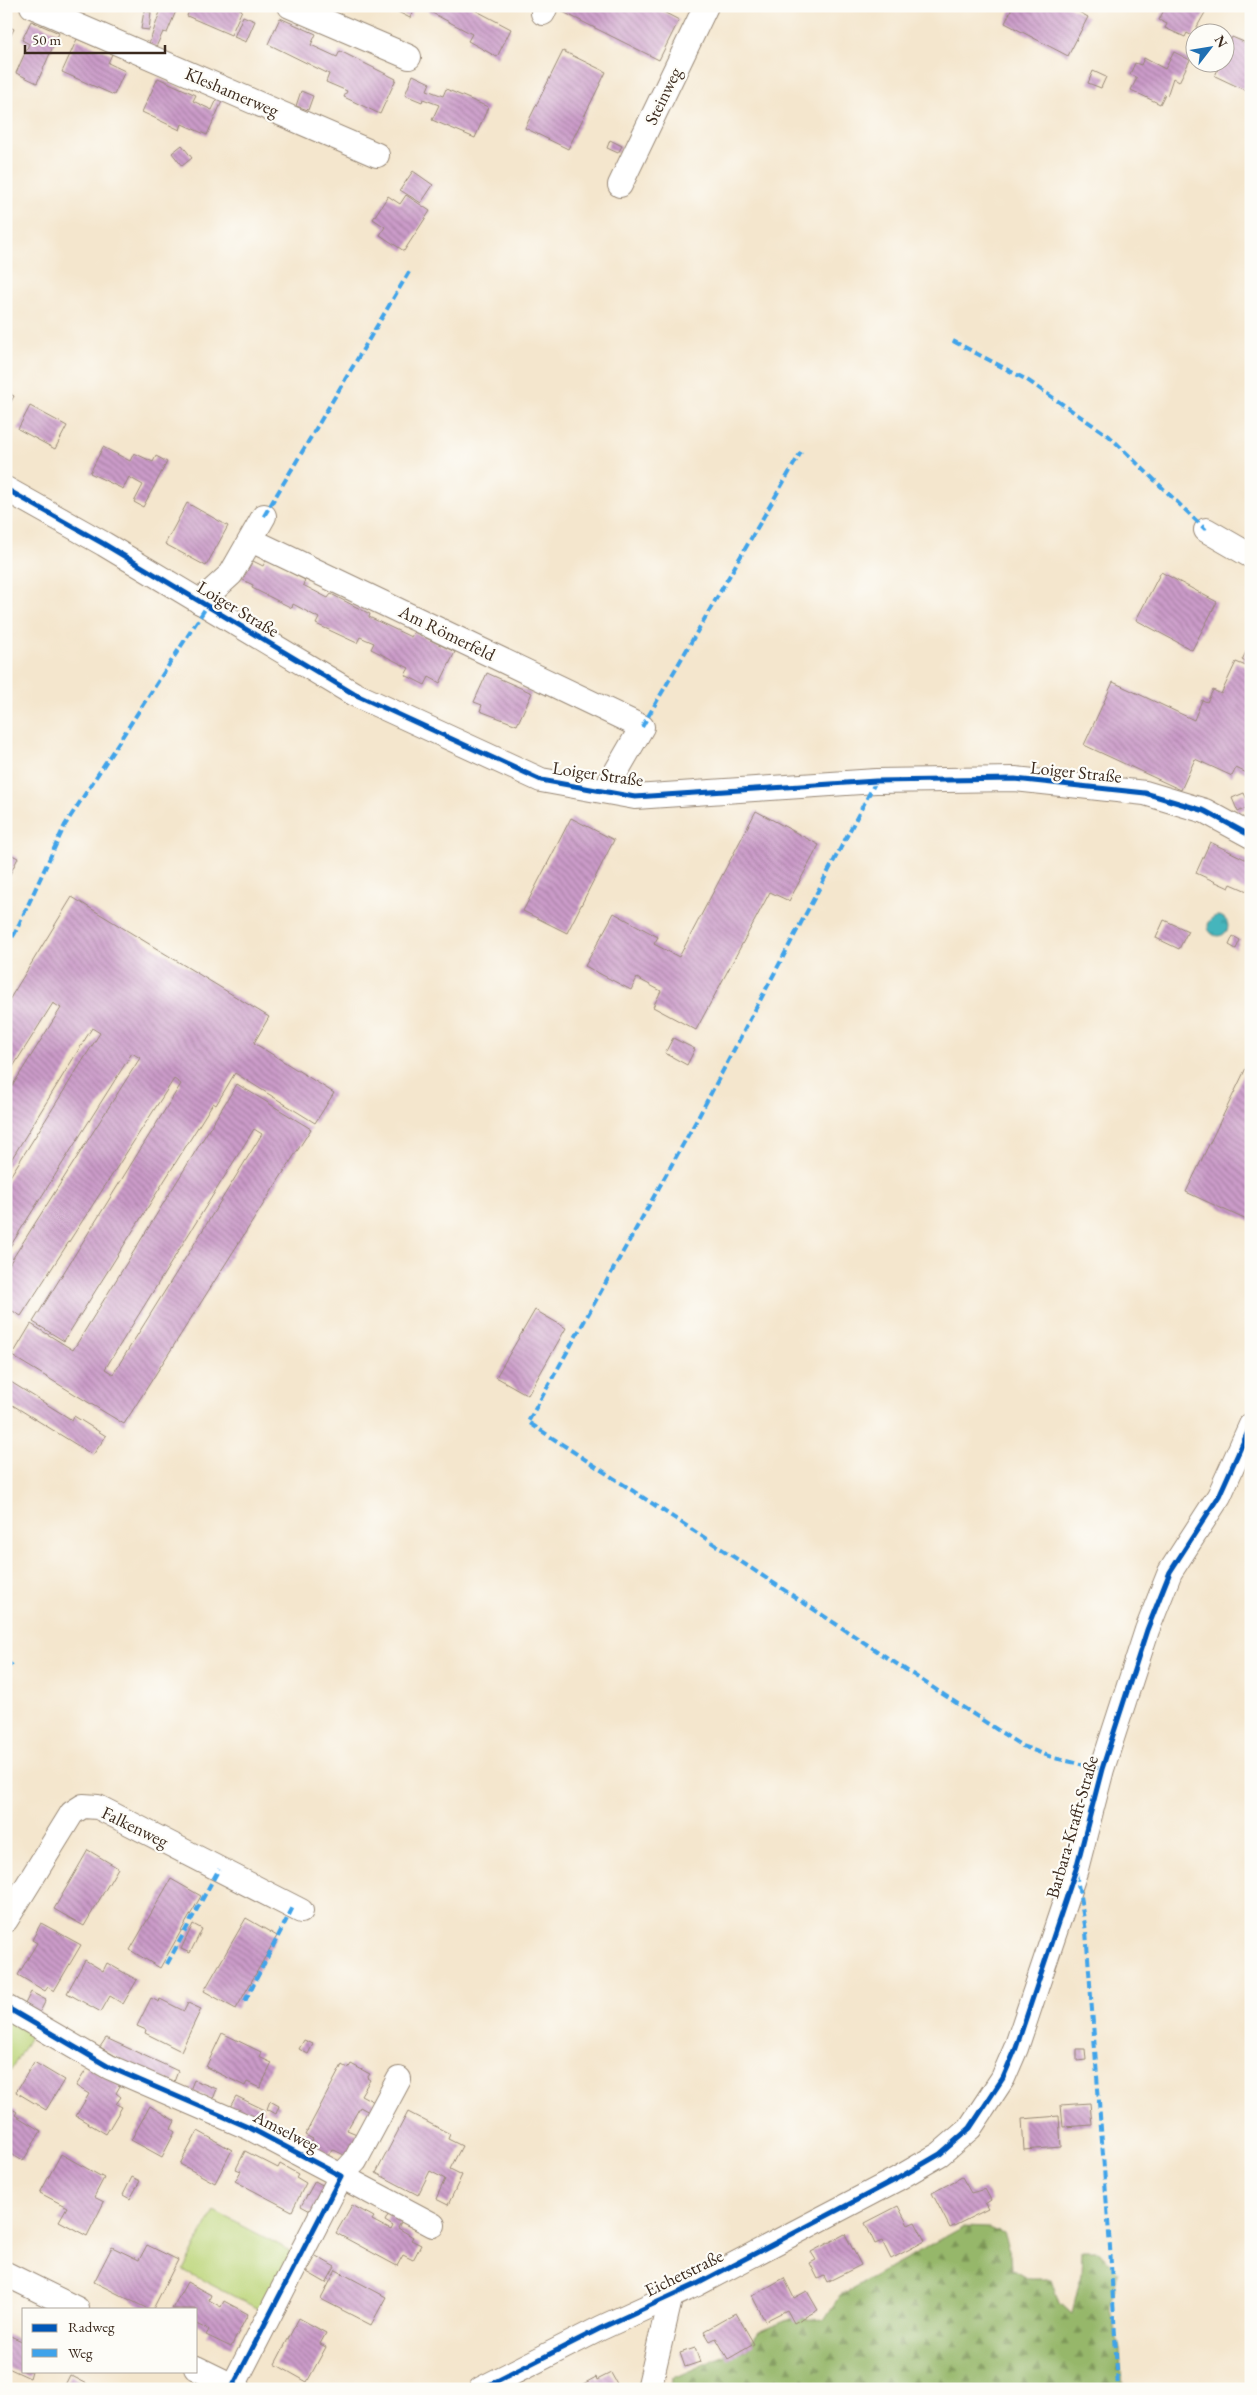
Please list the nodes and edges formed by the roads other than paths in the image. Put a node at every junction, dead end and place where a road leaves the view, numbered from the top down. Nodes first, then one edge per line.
1 (32, 6) edge
2 (290, 6) edge
3 (706, 6) edge
4 (409, 57) dead end
5 (377, 155) dead end
6 (620, 185) dead end
7 (6, 489) edge
8 (264, 516) dead end
9 (1206, 530) dead end
10 (251, 540) junction
11 (1251, 556) edge
12 (200, 602) junction
13 (605, 791) junction
14 (1251, 836) edge
15 (1251, 1425) edge
16 (1244, 1456) edge
17 (301, 1911) dead end
18 (9, 1916) edge
19 (6, 2007) edge
20 (399, 2079) dead end
21 (341, 2176) junction
22 (897, 2179) joint
23 (433, 2225) dead end
24 (6, 2274) edge
25 (671, 2295) junction
26 (75, 2308) edge
27 (198, 2369) edge
28 (236, 2387) edge
29 (481, 2389) edge
30 (649, 2389) edge

1 - 5 street, Kleshamerweg
2 - 4 street
3 - 6 street, Steinweg
7 - 12 street, Loiger Straße
8 - 10 street
9 - 11 street
10 - 12 street
10 - 13 street, Am Römerfeld
12 - 13 street, Loiger Straße
13 - 14 street, Loiger Straße
15 - 16 street, Barbara-Krafft-Straße
16 - 22 street, Barbara-Krafft-Straße
17 - 18 street, Falkenweg
19 - 21 street, Amselweg
20 - 21 street
21 - 23 street, Amselweg
21 - 28 street
22 - 25 street, Eichetstraße
24 - 26 street
25 - 29 street, Eichetstraße
25 - 30 street
27 - 28 street

